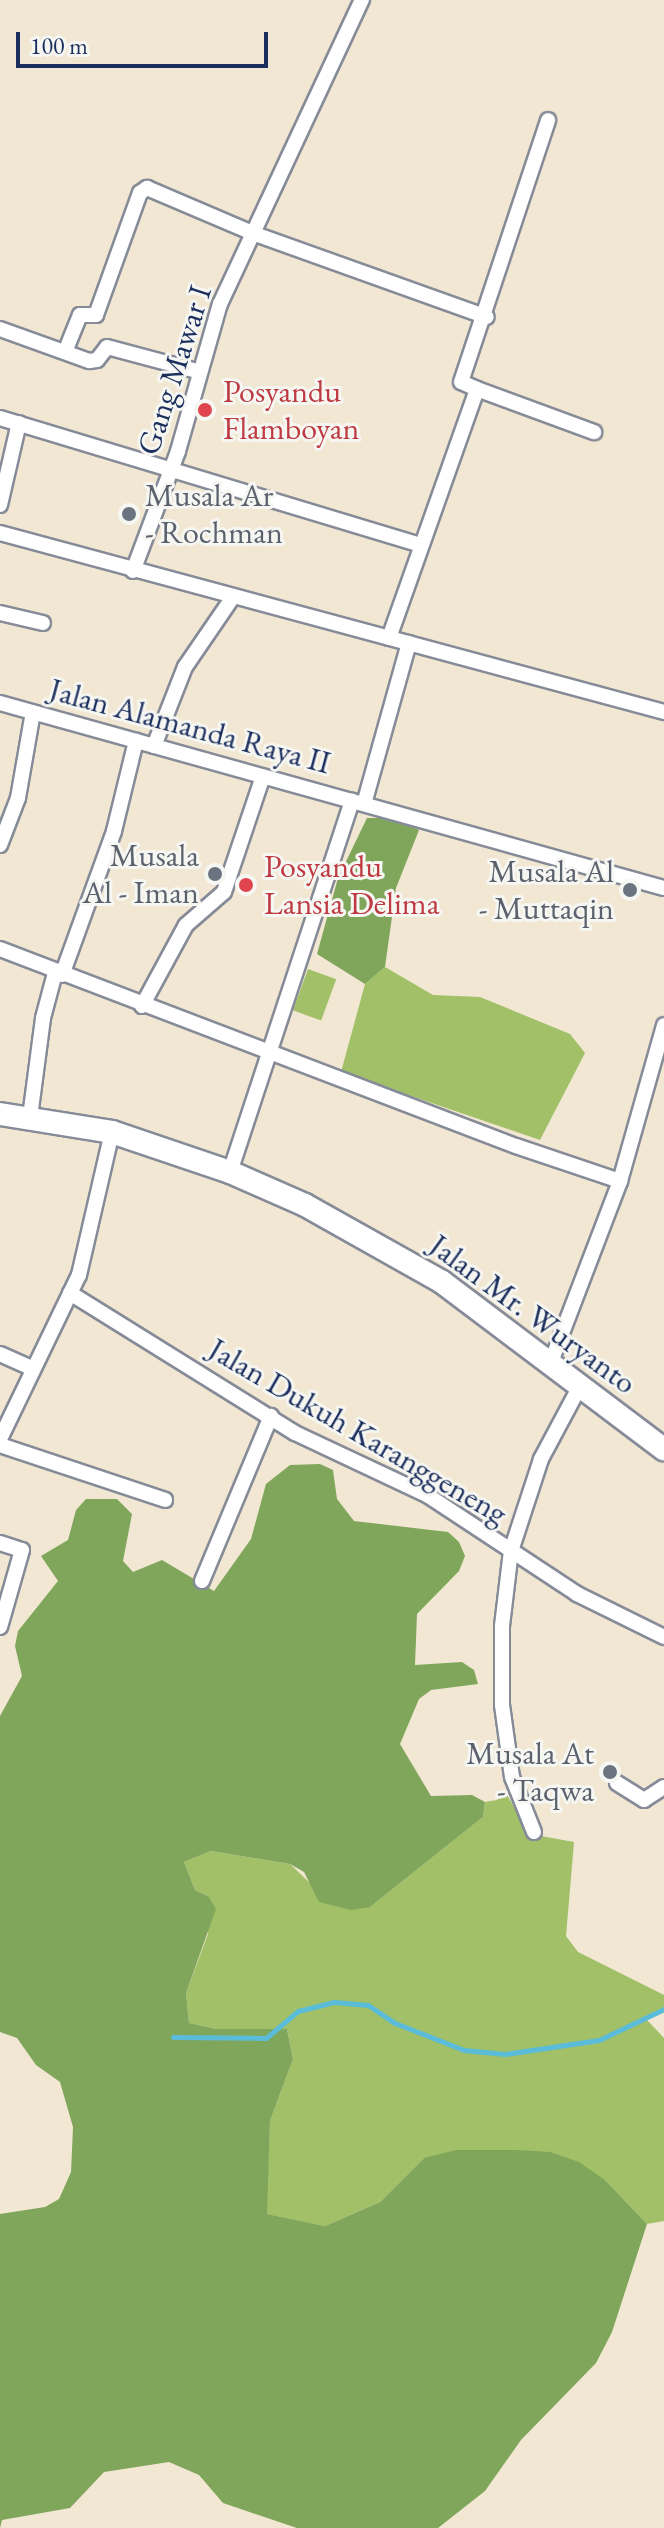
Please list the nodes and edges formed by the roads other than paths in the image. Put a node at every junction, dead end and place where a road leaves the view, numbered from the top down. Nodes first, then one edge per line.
1 (362, 0) edge
2 (548, 120) dead end
3 (255, 234) junction
4 (487, 317) junction
5 (0, 329) edge
6 (65, 352) junction
7 (200, 372) junction
8 (477, 389) junction
9 (0, 418) edge
10 (19, 423) junction
11 (594, 432) dead end
12 (170, 471) junction
13 (0, 505) edge
14 (0, 533) edge
15 (420, 545) junction
16 (133, 571) junction
17 (233, 597) junction
18 (0, 613) edge
19 (43, 623) dead end
20 (389, 638) junction
21 (409, 643) junction
22 (0, 703) edge
23 (33, 712) junction
24 (664, 712) edge
25 (136, 741) junction
26 (154, 746) junction
27 (263, 776) junction
28 (358, 802) junction
29 (0, 845) edge
30 (664, 888) edge
31 (0, 949) edge
32 (58, 974) junction
33 (142, 1006) junction
34 (664, 1025) edge
35 (271, 1052) junction
36 (0, 1114) edge
37 (30, 1117) junction
38 (112, 1132) junction
39 (230, 1172) junction
40 (620, 1181) junction
41 (70, 1293) junction
42 (0, 1354) edge
43 (551, 1362) junction
44 (32, 1368) junction
45 (580, 1386) junction
46 (271, 1416) junction
47 (0, 1442) edge
48 (664, 1449) edge
49 (165, 1500) dead end
50 (0, 1543) edge
51 (511, 1551) junction
52 (202, 1581) dead end
53 (0, 1627) edge
54 (664, 1637) edge
55 (617, 1783) dead end
56 (664, 1787) edge
57 (534, 1832) dead end

1 - 3 street, Gang Mawar I
2 - 4 street
3 - 4 street
3 - 6 street
3 - 7 street, Gang Mawar I
4 - 8 street
5 - 6 street
6 - 7 street
7 - 12 street, Gang Mawar I
8 - 11 street
8 - 15 street
9 - 10 street
10 - 12 street
10 - 13 street
12 - 15 street
12 - 16 street, Gang Mawar I
14 - 16 street
15 - 20 street
16 - 17 street
17 - 20 street
17 - 26 street
18 - 19 street
20 - 21 street
21 - 24 street
21 - 28 street
22 - 23 street, Jalan Alamanda Raya II
23 - 25 street, Jalan Alamanda Raya II
23 - 29 street
25 - 26 street, Jalan Alamanda Raya II
25 - 32 street
26 - 27 street, Jalan Alamanda Raya II
27 - 28 street, Jalan Alamanda Raya II
27 - 33 street
28 - 30 street, Jalan Alamanda Raya II
28 - 35 street
31 - 32 street
32 - 33 street
32 - 37 street
33 - 35 street
34 - 40 street
35 - 39 street
35 - 40 street
36 - 37 main road, Jalan Mr. Wuryanto
37 - 38 main road, Jalan Mr. Wuryanto
38 - 39 main road, Jalan Mr. Wuryanto
38 - 41 street
39 - 43 main road, Jalan Mr. Wuryanto
40 - 43 street
41 - 44 street
41 - 46 street, Jalan Dukuh Karanggeneng
42 - 44 street
43 - 45 main road, Jalan Mr. Wuryanto
44 - 47 street
45 - 48 main road, Jalan Mr. Wuryanto
45 - 51 street
46 - 51 street, Jalan Dukuh Karanggeneng
46 - 52 street
47 - 49 street
50 - 53 street
51 - 54 street, Jalan Dukuh Karanggeneng
51 - 57 street
55 - 56 street

